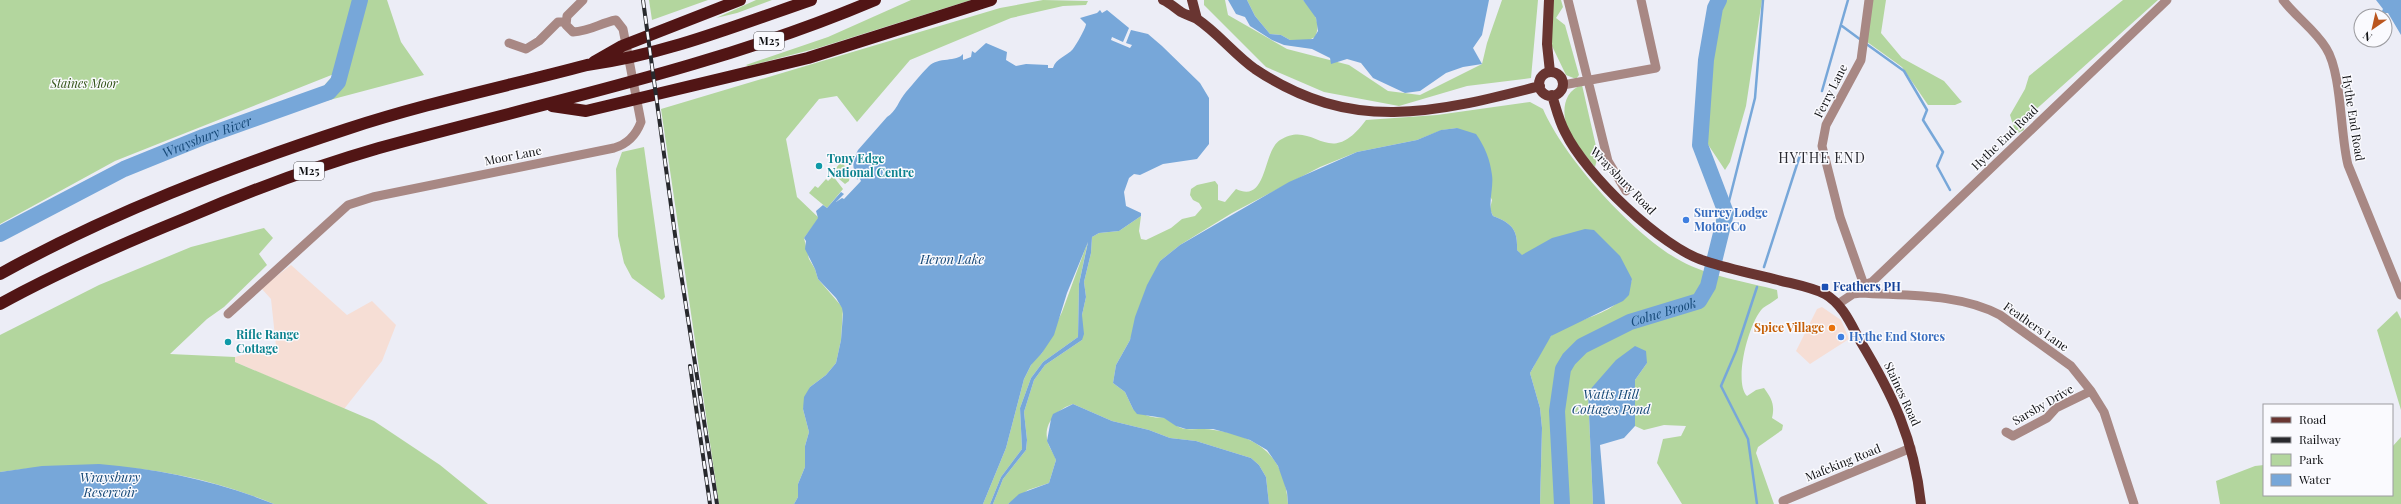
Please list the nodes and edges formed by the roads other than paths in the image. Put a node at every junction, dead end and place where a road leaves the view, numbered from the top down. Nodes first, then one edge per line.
1 (583, 0) edge
2 (740, 0) edge
3 (811, 0) edge
4 (875, 0) edge
5 (991, 0) edge
6 (1163, 0) edge
7 (1192, 0) edge
8 (1549, 0) edge
9 (1568, 0) edge
10 (1641, 0) edge
11 (1869, 0) edge
12 (2167, 0) edge
13 (2283, 0) edge
14 (1197, 19) junction
15 (566, 22) junction
16 (509, 43) dead end
17 (587, 65) junction
18 (1550, 72) junction
19 (1588, 81) junction
20 (1563, 85) junction
21 (1540, 86) junction
22 (1552, 96) junction
23 (547, 105) junction
24 (1626, 191) dead end
25 (0, 274) edge
26 (1862, 289) junction
27 (2401, 295) edge
28 (0, 304) edge
29 (1838, 304) junction
30 (228, 314) dead end
31 (2091, 391) junction
32 (2006, 432) dead end
33 (1911, 448) junction
34 (1783, 501) dead end
35 (1921, 504) edge
36 (2134, 504) edge

1 - 15 street
2 - 17 highway, M25
3 - 17 highway, M25
4 - 23 highway, M25
5 - 23 highway, M25
6 - 14 main road
7 - 14 main road
8 - 18 main road
9 - 19 street, Wraysbury Road
10 - 19 street
11 - 26 street, Ferry Lane
12 - 26 street, Hythe End Road
13 - 27 street, Hythe End Road
14 - 21 main road
15 - 16 street
15 - 30 street, Moor Lane
17 - 25 highway, M25
18 - 20 main road
18 - 21 main road
19 - 20 street
19 - 24 street, Wraysbury Road
20 - 22 main road
21 - 22 main road
22 - 29 main road, Wraysbury Road
23 - 28 highway, M25
26 - 29 street, Feathers Lane
26 - 31 street, Feathers Lane
29 - 33 main road, Staines Road
31 - 32 street, Sarsby Drive
31 - 36 street, Feathers Lane
33 - 34 street, Mafeking Road
33 - 35 main road, Staines Road

